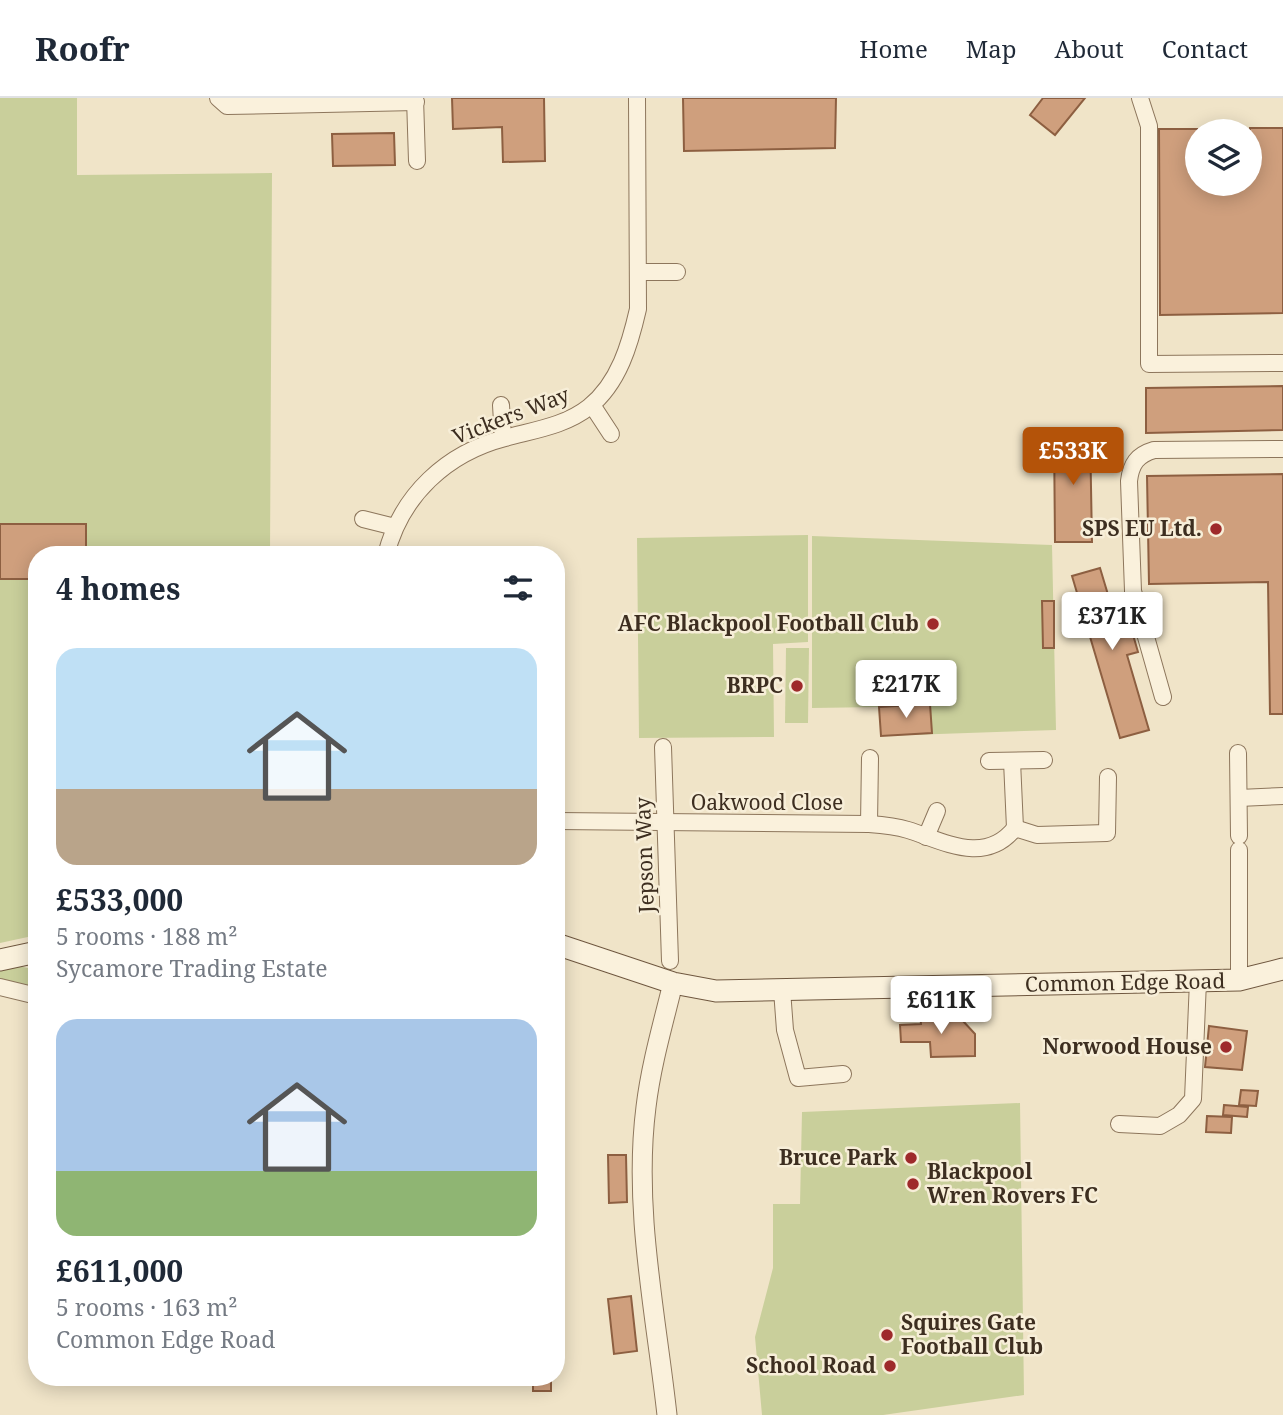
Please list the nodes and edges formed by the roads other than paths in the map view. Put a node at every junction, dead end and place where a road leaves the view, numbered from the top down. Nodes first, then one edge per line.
1 (218, 98) edge
2 (637, 98) edge
3 (1140, 98) edge
4 (416, 100) edge
5 (417, 161) dead end
6 (639, 272) junction
7 (677, 272) dead end
8 (1283, 363) edge
9 (501, 405) dead end
10 (592, 405) junction
11 (611, 434) dead end
12 (503, 438) junction
13 (1283, 449) edge
14 (363, 519) dead end
15 (396, 527) junction
16 (389, 546) edge
17 (1163, 697) dead end
18 (663, 747) dead end
19 (1238, 753) dead end
20 (870, 758) dead end
21 (1044, 760) dead end
22 (989, 761) dead end
23 (1012, 761) junction
24 (1108, 777) dead end
25 (1283, 796) edge
26 (1239, 797) junction
27 (937, 811) dead end
28 (565, 821) edge
29 (665, 823) junction
30 (869, 824) junction
31 (1014, 828) junction
32 (926, 838) junction
33 (565, 947) edge
34 (28, 954) edge
35 (4, 959) edge
36 (28, 963) edge
37 (1283, 970) edge
38 (672, 972) junction
39 (648, 975) junction
40 (1239, 980) junction
41 (1198, 981) junction
42 (0, 987) edge
43 (782, 990) junction
44 (28, 994) edge
45 (663, 1024) junction
46 (843, 1074) dead end
47 (1119, 1124) dead end
48 (667, 1415) edge

1 - 4 street
2 - 6 street, Vickers Way
3 - 8 street
4 - 5 street
6 - 7 street
6 - 10 street, Vickers Way
9 - 12 street
10 - 11 street
10 - 12 street, Vickers Way
12 - 15 street, Vickers Way
13 - 17 street
14 - 15 street
15 - 16 street, Vickers Way
18 - 29 street, Jepson Way
19 - 26 street, Common Edge Road
20 - 30 street, Oakwood Close
21 - 23 street
22 - 23 street
23 - 31 street
24 - 31 street
25 - 26 street
26 - 40 street, Common Edge Road
27 - 32 street
28 - 29 street, Oakwood Close
29 - 30 street, Oakwood Close
29 - 38 street, Jepson Way
30 - 32 street, Oakwood Close
31 - 32 street, Oakwood Close
33 - 39 main road, Common Edge Road
34 - 35 main road
35 - 36 main road
37 - 40 main road, Common Edge Road
38 - 39 main road, Common Edge Road
38 - 43 main road, Common Edge Road
38 - 45 street
39 - 45 street
40 - 41 main road, Common Edge Road
41 - 43 main road, Common Edge Road
41 - 47 street
42 - 44 street
43 - 46 street
45 - 48 street

